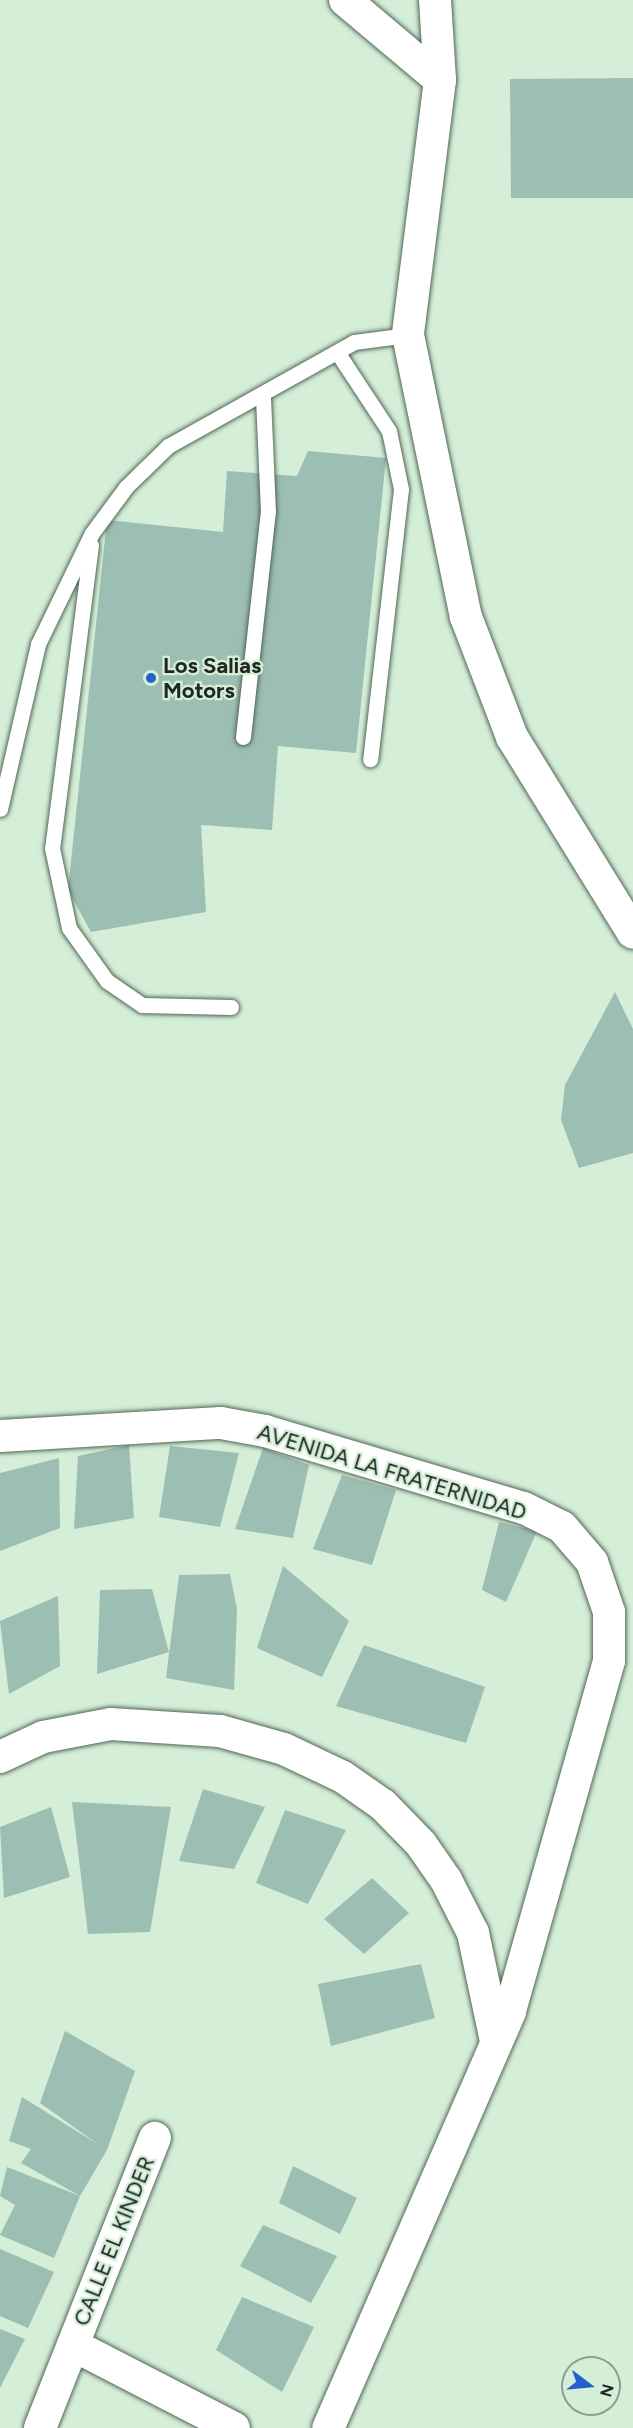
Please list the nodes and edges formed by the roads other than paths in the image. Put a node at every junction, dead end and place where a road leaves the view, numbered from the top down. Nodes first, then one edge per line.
1 (345, 0) edge
2 (435, 0) edge
3 (440, 80) junction
4 (408, 335) junction
5 (337, 352) junction
6 (262, 398) junction
7 (92, 533) junction
8 (243, 737) dead end
9 (370, 759) dead end
10 (0, 809) edge
11 (633, 933) edge
12 (231, 1007) dead end
13 (0, 1436) edge
14 (0, 1757) edge
15 (496, 2041) junction
16 (154, 2138) dead end
17 (73, 2345) junction
18 (40, 2428) edge
19 (234, 2428) edge
20 (328, 2428) edge

1 - 3 street
2 - 3 street
3 - 4 street
4 - 5 lane
4 - 11 street
5 - 6 lane
5 - 9 lane
6 - 7 lane
6 - 8 lane
7 - 10 lane
7 - 12 lane
13 - 15 street, AVENIDA LA FRATERNIDAD
14 - 15 street
15 - 20 street, AVENIDA LA FRATERNIDAD
16 - 17 street, CALLE EL KINDER
17 - 18 street, CALLE EL KINDER
17 - 19 street, CALLE EL KINDER

